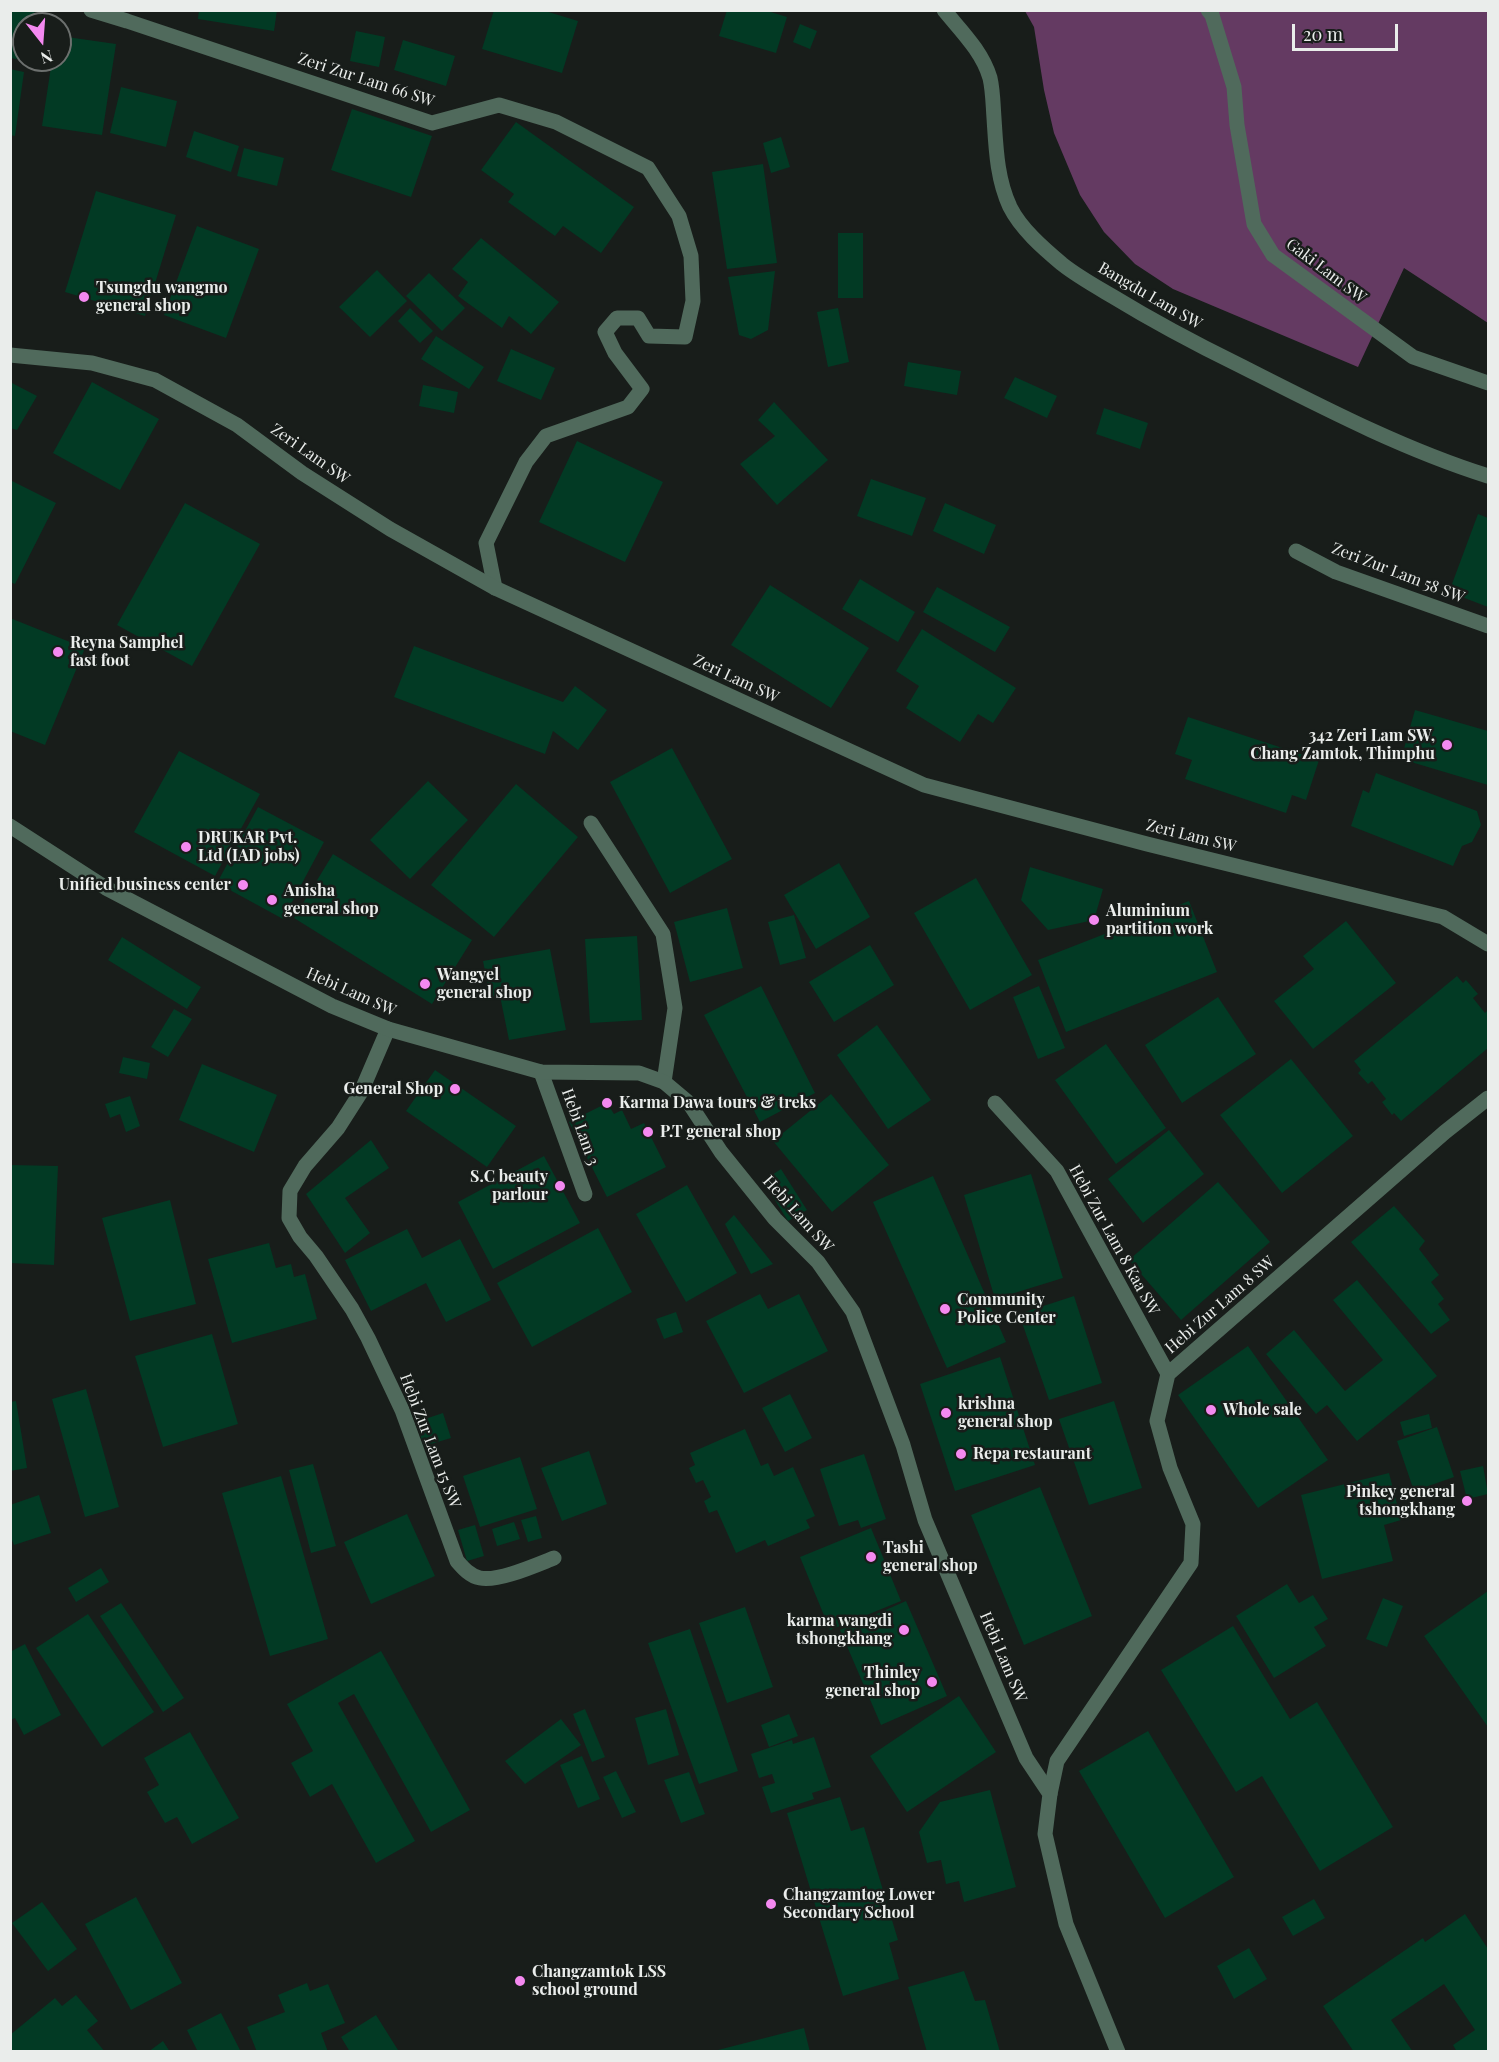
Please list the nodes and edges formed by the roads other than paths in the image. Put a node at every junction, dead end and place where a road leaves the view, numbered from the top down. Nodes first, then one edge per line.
1 (91, 10) edge
2 (944, 10) edge
3 (1208, 10) edge
4 (10, 355) edge
5 (1488, 383) edge
6 (1488, 476) edge
7 (1296, 551) dead end
8 (495, 588) junction
9 (1488, 626) edge
10 (591, 823) dead end
11 (10, 826) edge
12 (1488, 944) edge
13 (388, 1029) junction
14 (541, 1072) junction
15 (664, 1082) junction
16 (1488, 1098) edge
17 (995, 1103) dead end
18 (585, 1194) dead end
19 (1168, 1374) junction
20 (554, 1558) dead end
21 (1050, 1794) junction
22 (1118, 2052) edge

1 - 8 street, Zeri Zur Lam 66 SW
2 - 6 street, Bangdu Lam SW
3 - 5 street, Gaki Lam SW
4 - 8 street, Zeri Lam SW
7 - 9 street, Zeri Zur Lam 58 SW
8 - 12 street, Zeri Lam SW
10 - 15 street
11 - 13 street, Hebi Lam SW
13 - 14 street, Hebi Lam SW
13 - 20 street, Hebi Zur Lam 15 SW
14 - 15 street, Hebi Lam SW
14 - 18 street, Hebi Lam 3
15 - 21 street, Hebi Lam SW
16 - 19 street, Hebi Zur Lam 8 SW
17 - 19 street, Hebi Zur Lam 8 Kaa SW
19 - 21 street, Hebi Zur Lam 8 SW
21 - 22 street

